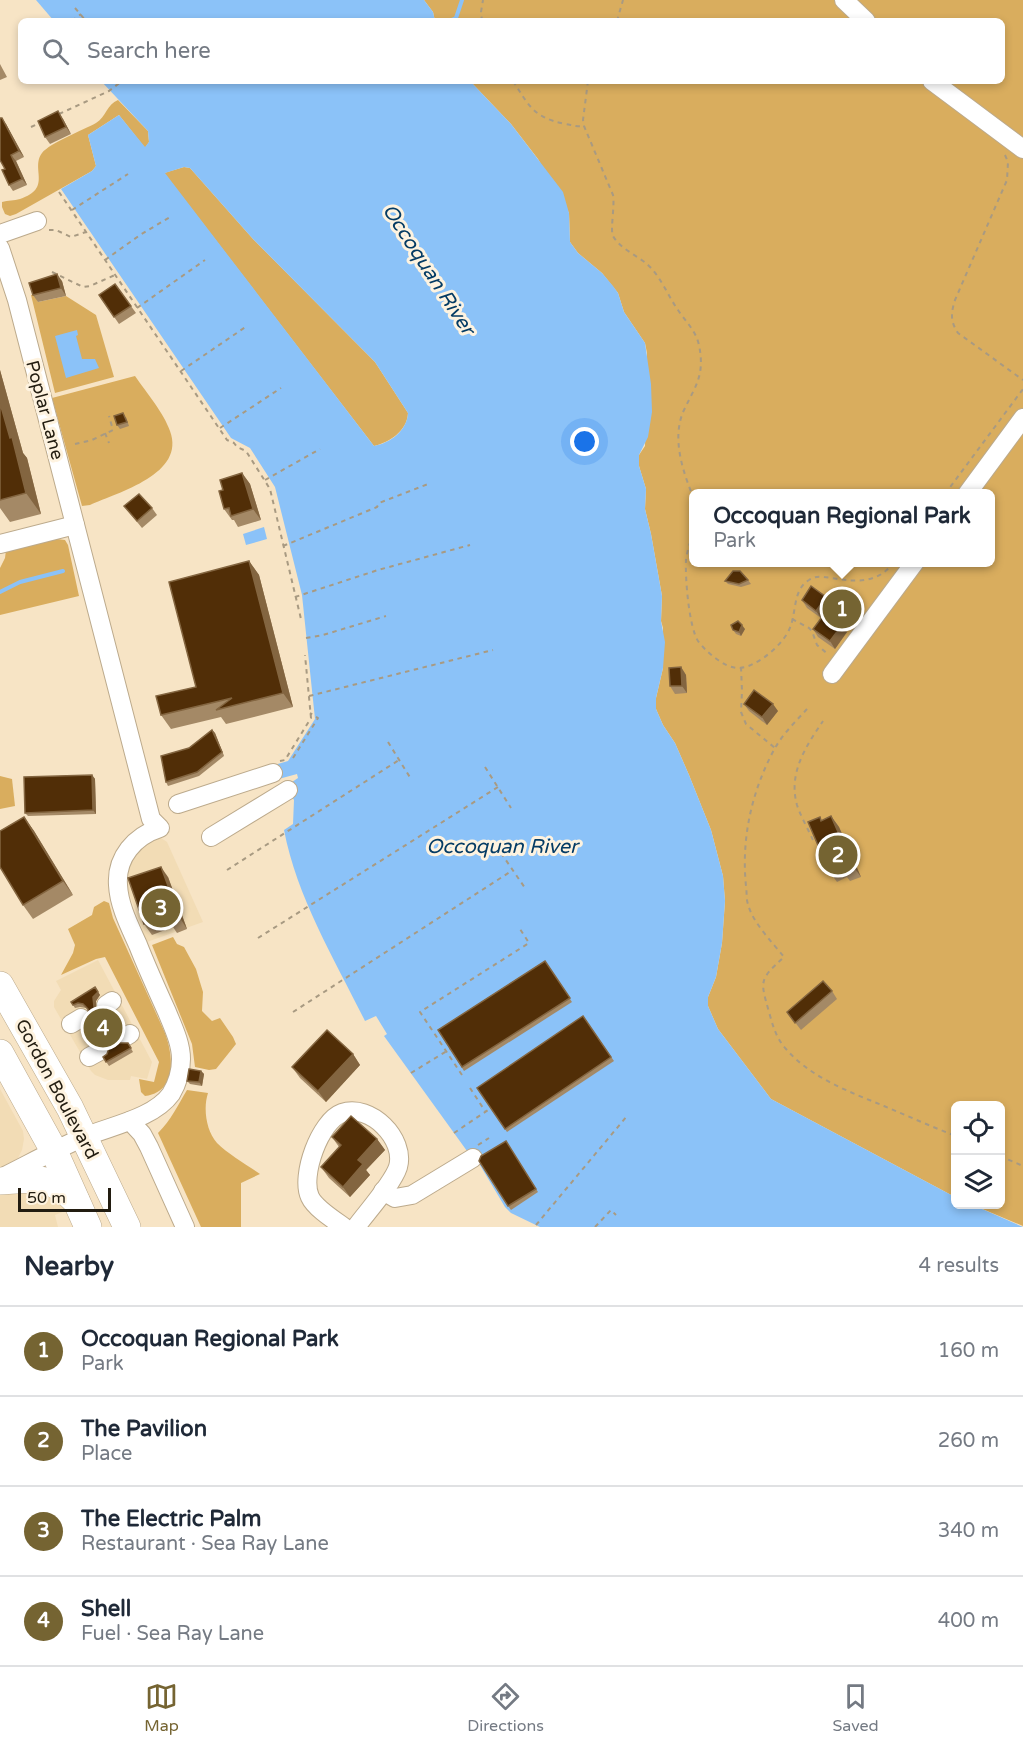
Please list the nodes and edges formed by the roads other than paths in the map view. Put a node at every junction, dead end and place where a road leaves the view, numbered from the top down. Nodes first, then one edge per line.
1 (844, 0) edge
2 (863, 18) edge
3 (936, 84) edge
4 (1023, 149) edge
5 (42, 226) road end
6 (0, 234) edge
7 (0, 248) edge
8 (1023, 418) edge
9 (971, 489) edge
10 (75, 525) junction
11 (0, 544) edge
12 (911, 567) edge
13 (836, 669) road end
14 (274, 768) road end
15 (288, 790) dead end
16 (178, 804) dead end
17 (211, 837) dead end
18 (0, 985) edge
19 (0, 1053) edge
20 (130, 1121) junction
21 (84, 1137) junction
22 (54, 1151) junction
23 (473, 1158) dead end
24 (0, 1180) edge
25 (383, 1191) junction
26 (83, 1215) edge
27 (109, 1227) edge
28 (127, 1227) edge
29 (185, 1227) edge
30 (344, 1227) edge
31 (356, 1227) edge

1 - 2 street
3 - 4 street
5 - 6 street
7 - 10 street, Poplar Lane
8 - 9 street
10 - 11 street
10 - 20 street, Poplar Lane
12 - 13 street
14 - 16 street
15 - 17 street
18 - 21 highway, Gordon Boulevard
19 - 22 highway, Gordon Boulevard
20 - 21 street
20 - 29 street
21 - 22 street
21 - 28 highway, Gordon Boulevard
22 - 24 street
22 - 26 highway, Gordon Boulevard
22 - 27 highway
23 - 25 street
24 - 26 highway
25 - 30 street
25 - 31 street

